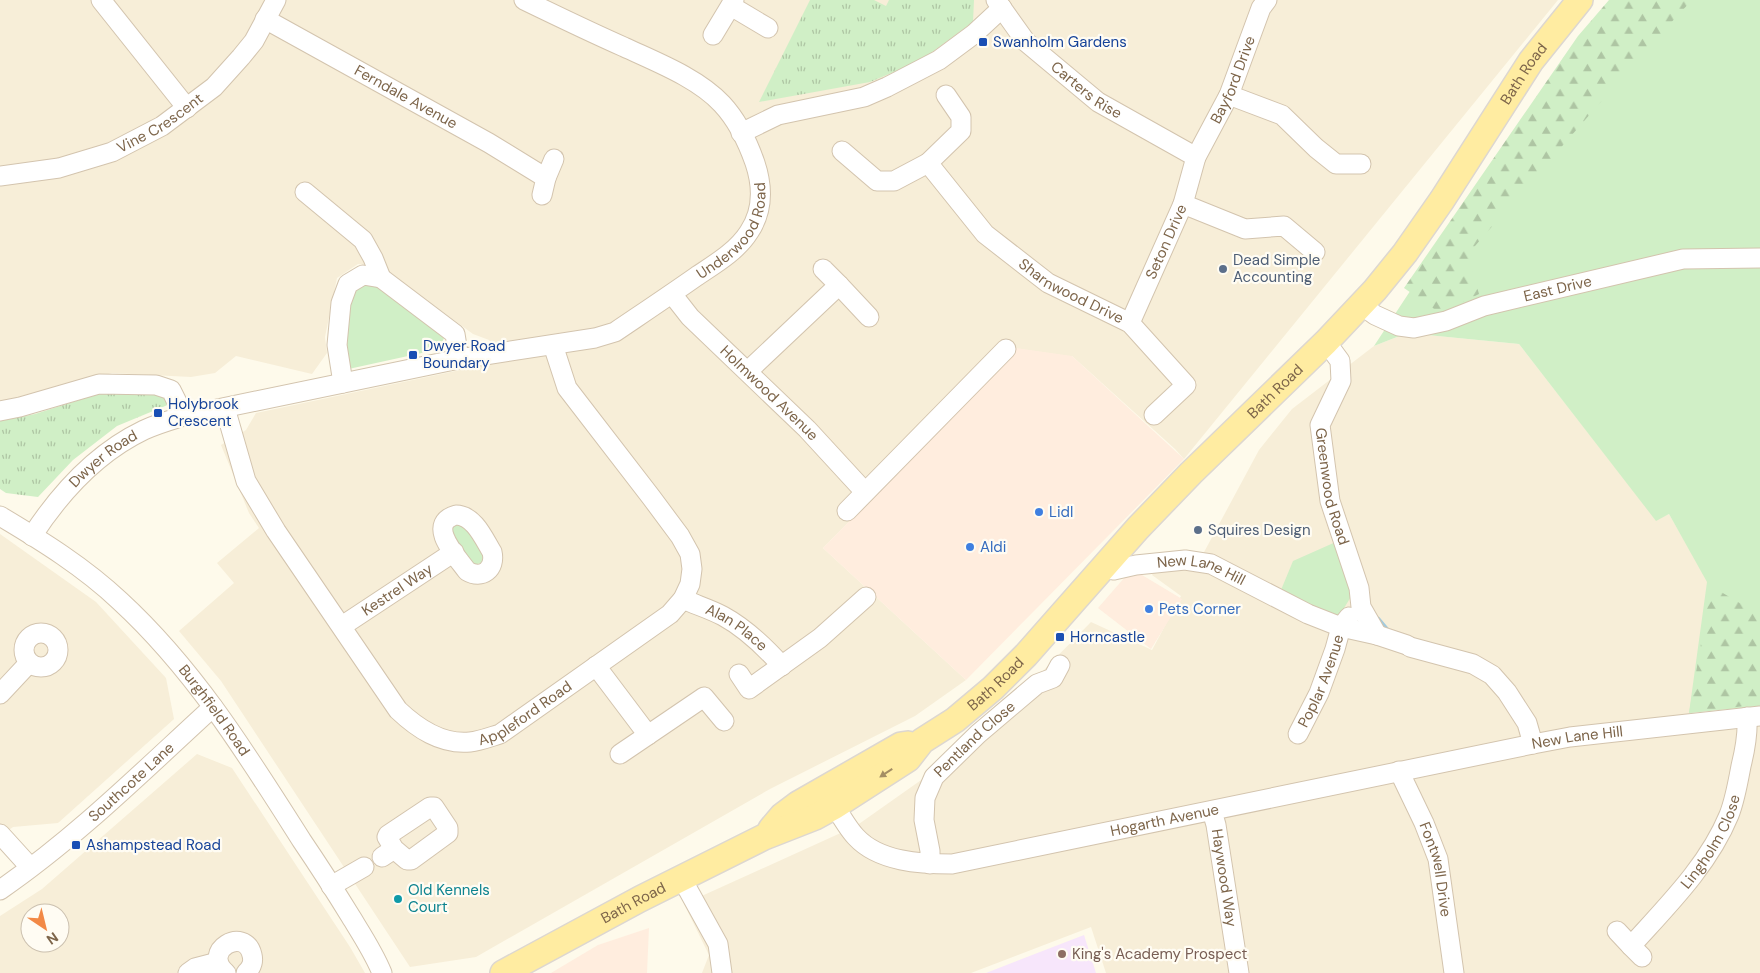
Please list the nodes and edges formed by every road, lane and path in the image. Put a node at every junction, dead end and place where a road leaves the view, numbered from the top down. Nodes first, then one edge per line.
1 (101, 0) edge
2 (276, 0) edge
3 (524, 0) edge
4 (1267, 0) edge
5 (1580, 0) edge
6 (733, 3) edge
7 (999, 4) edge
8 (265, 19) junction
9 (768, 28) dead end
10 (713, 35) dead end
11 (1228, 95) junction
12 (946, 96) dead end
13 (187, 108) junction
14 (741, 133) junction
15 (842, 151) dead end
16 (1196, 157) junction
17 (554, 159) dead end
18 (928, 164) junction
19 (1361, 164) dead end
20 (0, 176) edge
21 (305, 192) dead end
22 (1183, 204) junction
23 (1315, 252) dead end
24 (1760, 258) edge
25 (822, 269) dead end
26 (381, 278) junction
27 (839, 285) junction
28 (672, 294) junction
29 (1361, 305) junction
30 (869, 317) dead end
31 (1130, 323) junction
32 (1326, 342) junction
33 (553, 345) junction
34 (1006, 349) dead end
35 (459, 359) junction
36 (748, 372) junction
37 (343, 383) junction
38 (225, 408) junction
39 (0, 411) edge
40 (1154, 415) dead end
41 (184, 416) junction
42 (865, 492) junction
43 (847, 511) dead end
44 (0, 516) edge
45 (32, 536) junction
46 (454, 552) dead end
47 (1103, 567) junction
48 (866, 596) dead end
49 (683, 599) junction
50 (1361, 607) junction
51 (342, 626) junction
52 (1341, 627) junction
53 (1377, 634) junction
54 (29, 663) dead end
55 (1060, 664) dead end
56 (596, 666) junction
57 (782, 666) junction
58 (739, 674) dead end
59 (0, 694) edge
60 (213, 707) junction
61 (1754, 716) edge
62 (724, 721) dead end
63 (1298, 734) dead end
64 (648, 735) junction
65 (1533, 744) junction
66 (620, 754) dead end
67 (1399, 771) junction
68 (830, 798) junction
69 (1212, 811) junction
70 (0, 834) edge
71 (930, 864) junction
72 (364, 866) dead end
73 (30, 867) junction
74 (682, 879) junction
75 (331, 886) junction
76 (0, 890) edge
77 (1617, 931) dead end
78 (379, 965) edge
79 (222, 967) edge
80 (188, 973) edge
81 (246, 973) edge
82 (397, 973) edge
83 (503, 973) edge
84 (722, 973) edge
85 (1238, 973) edge
86 (1454, 973) edge

1 - 13 street
2 - 8 street, Vine Crescent
3 - 14 street, Underwood Road
4 - 11 street, Bayford Drive
5 - 29 main road, Bath Road
6 - 9 street
6 - 10 street
7 - 14 street
7 - 16 street, Carters Rise
8 - 13 street, Vine Crescent
8 - 17 street, Ferndale Avenue
11 - 16 street, Bayford Drive
11 - 19 street
12 - 18 street
13 - 20 street, Vine Crescent
14 - 28 street, Underwood Road
15 - 18 street
16 - 22 street, Seton Drive
18 - 31 street, Sharnwood Drive
21 - 26 street
22 - 23 street
22 - 31 street, Seton Drive
24 - 29 street, East Drive
25 - 27 street
26 - 35 street
26 - 37 street
27 - 30 street
27 - 36 street
28 - 33 street, Underwood Road
28 - 36 street, Holmwood Avenue
29 - 32 main road, Bath Road
31 - 40 street, Sharnwood Drive
32 - 47 main road, Bath Road
32 - 50 street, Greenwood Road
33 - 35 street, Dwyer Road
33 - 49 street, Appleford Road
34 - 42 street
35 - 37 street, Dwyer Road
36 - 42 street, Holmwood Avenue
37 - 38 street, Dwyer Road
38 - 41 street, Dwyer Road
38 - 51 street, Appleford Road
39 - 41 street
41 - 45 street, Dwyer Road
42 - 43 street
44 - 45 street, Burghfield Road
45 - 60 street, Burghfield Road
46 - 51 street, Kestrel Way
47 - 52 street, New Lane Hill
47 - 68 main road, Bath Road
48 - 57 street, Alan Place
49 - 56 street, Appleford Road
49 - 57 street, Alan Place
50 - 52 street
50 - 53 street, Greenwood Road
51 - 56 street, Appleford Road
52 - 53 street, New Lane Hill
52 - 63 street, Poplar Avenue
53 - 65 street, New Lane Hill
54 - 59 street
55 - 71 street, Pentland Close
56 - 64 street
57 - 58 street, Alan Place
60 - 73 street, Southcote Lane
60 - 75 street, Burghfield Road
61 - 65 street, New Lane Hill
61 - 77 street, Lingholm Close
62 - 64 street
64 - 66 street
65 - 67 street, Hogarth Avenue
67 - 69 street, Hogarth Avenue
67 - 86 street, Fontwell Drive
68 - 71 street, Hogarth Avenue
68 - 74 main road, Bath Road
69 - 71 street, Hogarth Avenue
69 - 85 street, Haywood Way
70 - 73 street
72 - 75 street
73 - 76 street, Southcote Lane
74 - 83 main road, Bath Road
74 - 84 street
75 - 78 street, Burghfield Road
78 - 82 street, Burghfield Road
79 - 80 street
79 - 81 street

